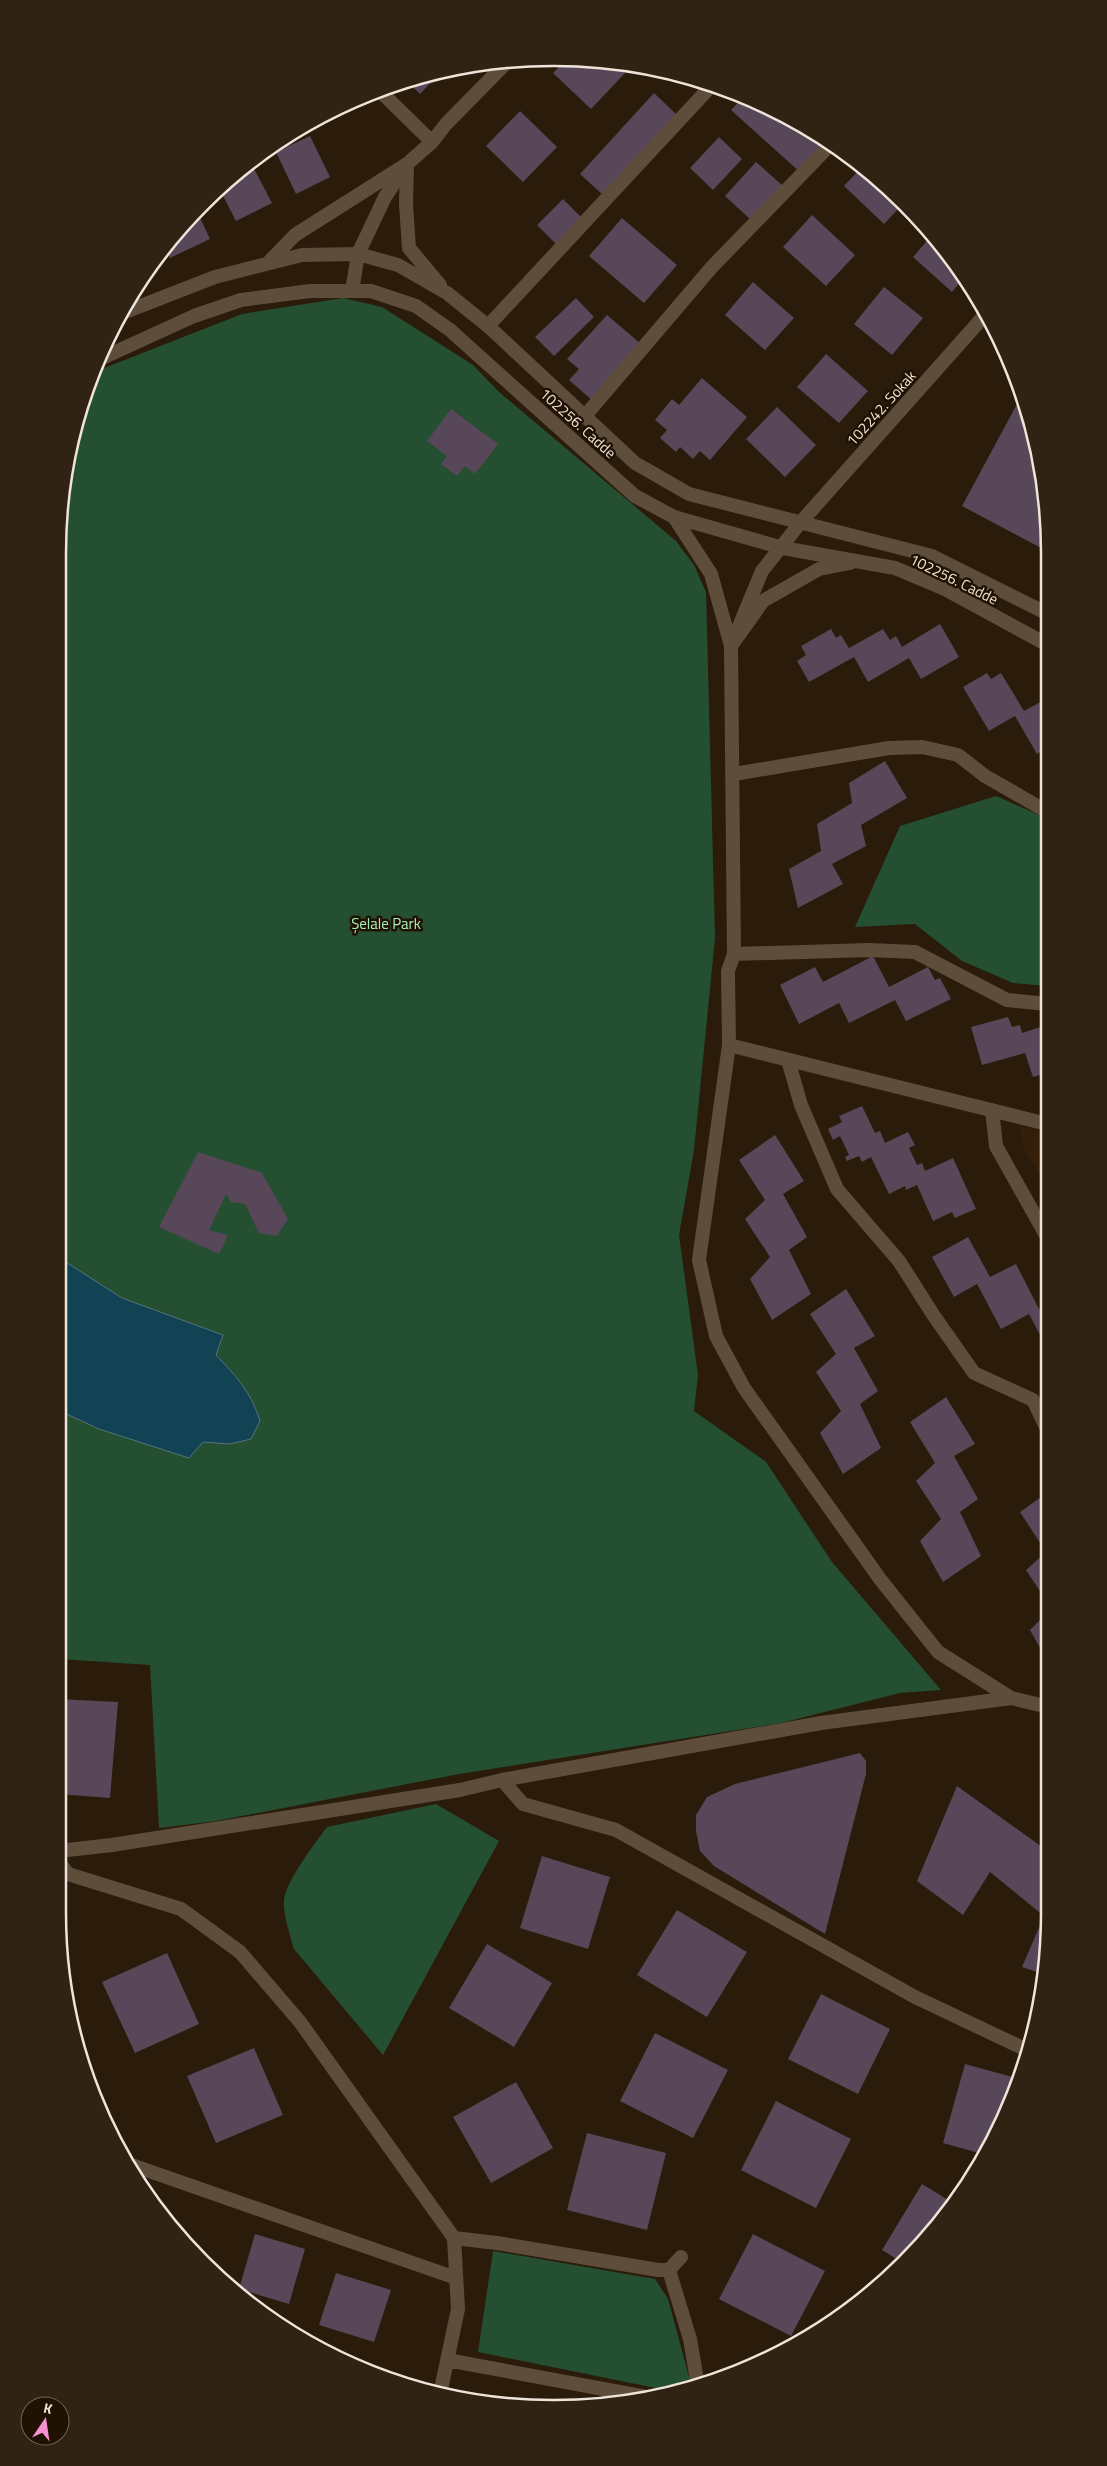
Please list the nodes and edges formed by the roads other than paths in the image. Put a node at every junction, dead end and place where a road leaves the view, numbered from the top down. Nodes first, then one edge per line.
1 (500, 69) edge
2 (707, 91) edge
3 (385, 96) edge
4 (432, 142) junction
5 (826, 149) edge
6 (407, 164) junction
7 (358, 254) junction
8 (267, 264) junction
9 (352, 291) junction
10 (447, 293) junction
11 (133, 309) edge
12 (981, 320) edge
13 (488, 326) junction
14 (108, 356) edge
15 (584, 417) junction
16 (674, 517) junction
17 (801, 522) junction
18 (783, 548) junction
19 (859, 562) junction
20 (1041, 611) edge
21 (1041, 641) edge
22 (731, 646) junction
23 (734, 774) junction
24 (1041, 808) edge
25 (734, 954) junction
26 (1041, 1003) edge
27 (729, 1045) junction
28 (788, 1060) junction
29 (992, 1110) junction
30 (1041, 1122) edge
31 (1041, 1225) edge
32 (1041, 1416) edge
33 (1011, 1698) junction
34 (1041, 1705) edge
35 (502, 1780) junction
36 (66, 1850) edge
37 (66, 1871) edge
38 (1021, 2047) edge
39 (139, 2167) edge
40 (454, 2238) junction
41 (681, 2257) dead end
42 (669, 2270) junction
43 (456, 2278) junction
44 (447, 2360) junction
45 (697, 2378) edge
46 (442, 2386) edge
47 (629, 2394) edge

1 - 4 street
2 - 13 street
3 - 4 street
4 - 6 street
5 - 15 street
6 - 7 street
6 - 8 street
6 - 10 street
7 - 8 street, 102256. Cadde
7 - 9 street
7 - 10 street, 102256. Cadde
8 - 11 street, 102256. Cadde
9 - 14 street, 102256. Cadde
9 - 16 street, 102256. Cadde
10 - 13 street, 102256. Cadde
12 - 17 street, 102242. Sokak
13 - 15 street, 102256. Cadde
15 - 17 street, 102256. Cadde
16 - 18 street, 102256. Cadde
16 - 22 street
17 - 18 street, 102242. Sokak
17 - 20 street, 102256. Cadde
18 - 19 street, 102256. Cadde
18 - 22 street, 102242. Sokak
19 - 21 street, 102256. Cadde
19 - 22 street
22 - 23 street
23 - 24 street
23 - 25 street
25 - 26 street
25 - 27 street
27 - 28 street
27 - 33 street
28 - 29 street
28 - 32 street
29 - 30 street
29 - 31 street
33 - 34 street
33 - 35 street
35 - 36 street
35 - 38 street
37 - 40 street
39 - 43 street
40 - 42 street
40 - 43 street
41 - 42 street
42 - 45 street
43 - 44 street
44 - 46 street
44 - 47 street

